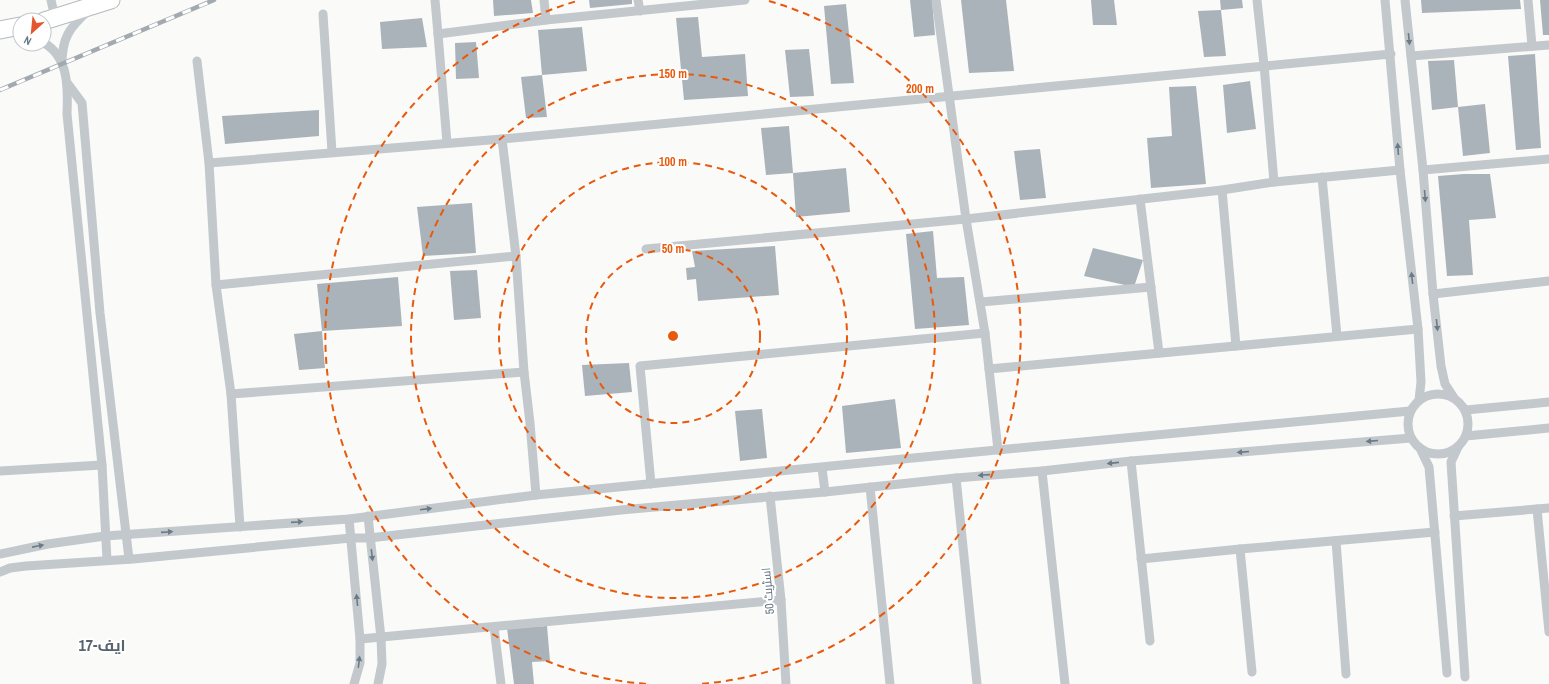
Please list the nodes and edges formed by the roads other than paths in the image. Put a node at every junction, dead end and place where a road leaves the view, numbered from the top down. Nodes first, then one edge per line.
1 (51, 0) edge
2 (111, 0) edge
3 (435, 0) edge
4 (544, 0) edge
5 (638, 0) edge
6 (744, 0) edge
7 (936, 0) edge
8 (1257, 0) edge
9 (1385, 0) edge
10 (1405, 0) edge
11 (1528, 0) edge
12 (93, 6) junction
13 (640, 11) junction
14 (50, 12) edge
15 (323, 14) dead end
16 (52, 19) edge
17 (546, 20) junction
18 (12, 28) edge
19 (1, 30) edge
20 (12, 32) edge
21 (438, 34) junction
22 (1549, 44) edge
23 (1532, 46) junction
24 (52, 49) edge
25 (1391, 54) junction
26 (1411, 56) junction
27 (196, 61) dead end
28 (62, 64) junction
29 (1264, 65) junction
30 (68, 84) junction
31 (949, 97) junction
32 (502, 139) junction
33 (447, 143) junction
34 (332, 152) junction
35 (1549, 159) edge
36 (209, 163) junction
37 (1400, 170) junction
38 (1423, 170) junction
39 (1322, 177) junction
40 (1274, 182) junction
41 (1222, 190) junction
42 (1140, 199) junction
43 (966, 219) junction
44 (646, 249) dead end
45 (516, 256) junction
46 (1549, 282) edge
47 (216, 284) junction
48 (1152, 287) junction
49 (1433, 294) junction
50 (981, 302) junction
51 (1418, 329) junction
52 (985, 333) junction
53 (1337, 336) junction
54 (1236, 346) junction
55 (1159, 353) junction
56 (989, 368) junction
57 (524, 372) junction
58 (231, 394) junction
59 (1454, 398) junction
60 (1419, 400) junction
61 (1549, 402) edge
62 (1466, 410) junction
63 (1410, 411) junction
64 (1549, 428) edge
65 (1466, 436) junction
66 (1411, 438) junction
67 (1458, 447) junction
68 (1420, 448) junction
69 (998, 450) junction
70 (1131, 461) junction
71 (102, 465) junction
72 (822, 468) junction
73 (1042, 471) junction
74 (0, 472) edge
75 (956, 478) junction
76 (651, 484) junction
77 (870, 487) junction
78 (824, 492) junction
79 (536, 495) junction
80 (770, 496) junction
81 (1549, 508) edge
82 (1537, 509) junction
83 (368, 516) junction
84 (1454, 516) junction
85 (349, 519) junction
86 (240, 526) junction
87 (1435, 532) junction
88 (126, 535) junction
89 (105, 536) junction
90 (350, 538) junction
91 (370, 538) junction
92 (1336, 541) junction
93 (1240, 549) junction
94 (0, 554) edge
95 (129, 559) junction
96 (1141, 559) junction
97 (107, 560) junction
98 (0, 572) edge
99 (1547, 581) edge
100 (781, 600) junction
101 (494, 627) junction
102 (1549, 632) edge
103 (381, 638) junction
104 (360, 639) junction
105 (1150, 641) dead end
106 (1252, 672) dead end
107 (1346, 674) dead end
108 (1447, 674) dead end
109 (1465, 676) dead end
110 (354, 684) edge
111 (378, 684) edge
112 (501, 684) edge
113 (786, 684) edge
114 (890, 684) edge
115 (977, 684) edge
116 (1065, 684) edge

1 - 14 street
2 - 12 highway
3 - 21 street
4 - 17 street
5 - 13 street
6 - 13 street
7 - 31 street
8 - 29 street
9 - 25 street
10 -> 26 street
11 - 23 street
12 - 16 highway
12 - 28 street
13 - 17 street
15 - 34 street
17 - 21 street
18 - 19 highway
19 - 20 street
21 - 33 street
22 - 23 street
23 - 26 street
24 - 28 street
25 - 29 street
37 -> 25 street
26 - 38 street
27 - 36 street
28 - 30 street
29 - 31 street
29 - 40 street
30 - 71 street
30 - 88 street
31 - 32 street
31 - 43 street
32 - 33 street
32 - 45 street
33 - 34 street
34 - 36 street
35 - 38 street
36 - 47 street
37 - 39 street
51 -> 37 street
38 -> 49 street
39 - 40 street
39 - 53 street
40 - 41 street
41 - 42 street
41 - 54 street
42 - 43 street
42 - 48 street
43 - 44 street
43 - 50 street
45 - 47 street
45 - 57 street
46 - 49 street
47 - 58 street
48 - 50 street
48 - 55 street
49 -> 59 street
50 - 52 street
51 - 53 street
51 - 60 street
52 - 56 street
52 - 76 street
53 - 54 street
54 - 55 street
55 - 56 street
56 - 69 street
57 - 58 street
57 - 79 street
58 - 86 street
59 - 60 street
59 - 62 street
60 - 63 street
61 - 62 street
62 - 65 street
63 - 66 street
63 - 69 street
64 - 65 street
65 - 67 street
66 - 68 street
66 -> 70 street
67 - 68 street
67 - 84 street
68 - 87 street
69 - 72 street
70 -> 73 street
70 - 96 street
71 - 74 street
71 - 89 street
72 - 76 street
72 - 78 street
73 -> 75 street
73 - 116 street
75 - 77 street
75 - 115 street
76 - 79 street
77 - 78 street
77 - 114 street
78 - 80 street
83 -> 79 street
80 - 91 street
80 - 100 street, اسٹریٹ 50
81 - 82 street
82 - 84 street
82 - 99 street
83 - 85 street
83 - 91 street
84 - 109 street
86 -> 85 street
85 - 90 street
88 -> 86 street
87 - 92 street
87 - 108 street
88 - 89 street
88 - 95 street
94 -> 89 street
89 - 97 street
90 - 91 street
90 - 95 street
104 -> 90 street
91 -> 103 street
92 - 93 street
92 - 107 street
93 - 96 street
93 - 106 street
95 - 97 street
96 - 105 street
97 - 98 street
99 - 102 street
100 - 101 street
100 - 113 street, اسٹریٹ 50
101 - 103 street
101 - 112 street
103 - 104 street
103 - 111 street
110 -> 104 street

